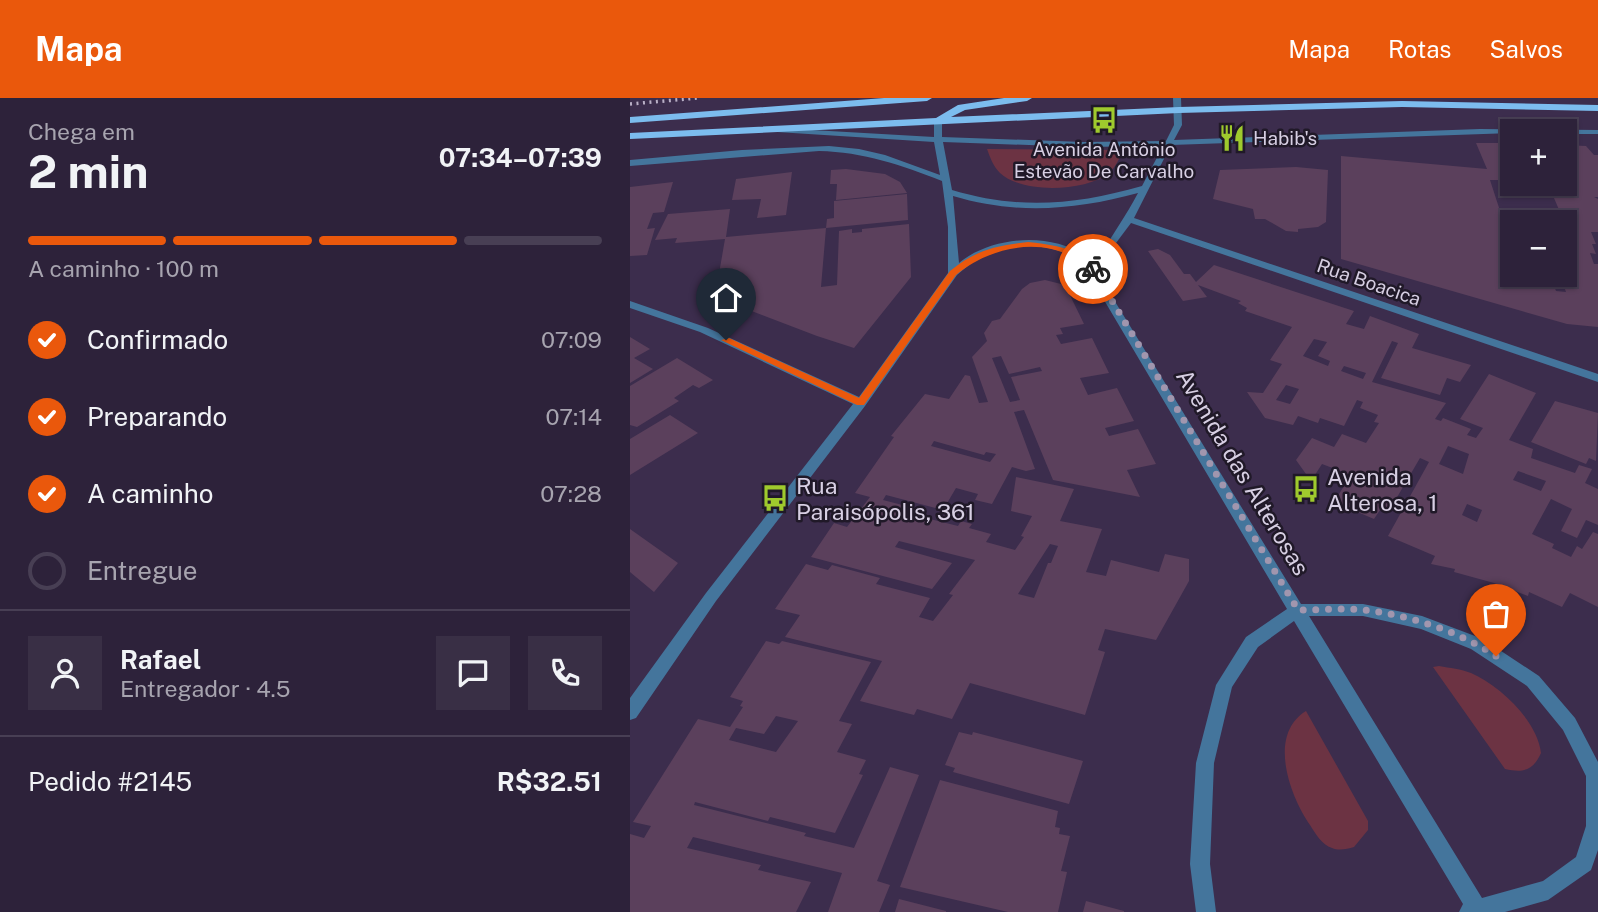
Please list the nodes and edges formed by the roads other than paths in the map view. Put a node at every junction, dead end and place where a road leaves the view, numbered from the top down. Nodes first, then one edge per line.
1 (927, 98) edge
2 (1027, 98) edge
3 (1178, 104) edge
4 (1598, 108) edge
5 (630, 120) edge
6 (938, 122) junction
7 (765, 129) junction
8 (1598, 132) edge
9 (630, 135) edge
10 (936, 141) junction
11 (1169, 142) junction
12 (630, 163) edge
13 (946, 185) junction
14 (1145, 188) junction
15 (1129, 219) junction
16 (953, 273) junction
17 (1097, 273) junction
18 (630, 304) edge
19 (1598, 378) edge
20 (861, 403) junction
21 (1298, 610) junction
22 (630, 712) edge
23 (1597, 827) edge
24 (1475, 911) edge
25 (1206, 912) edge

1 - 5 highway
2 - 6 highway
3 - 4 highway
3 - 6 highway
3 - 11 street
6 - 7 highway
6 - 10 street
7 - 9 highway
7 - 10 street
8 - 11 street
10 - 11 street
10 - 13 street
11 - 14 street
12 - 13 street
13 - 14 street
13 - 16 street
14 - 15 street
15 - 17 street
15 - 19 street, Rua Boacica
16 - 17 street, Avenida das Alterosas
16 - 20 street
17 - 21 street, Avenida das Alterosas
18 - 20 street
20 - 22 street
21 - 23 street
21 - 24 street, Avenida das Alterosas
21 - 25 street
23 - 24 street

